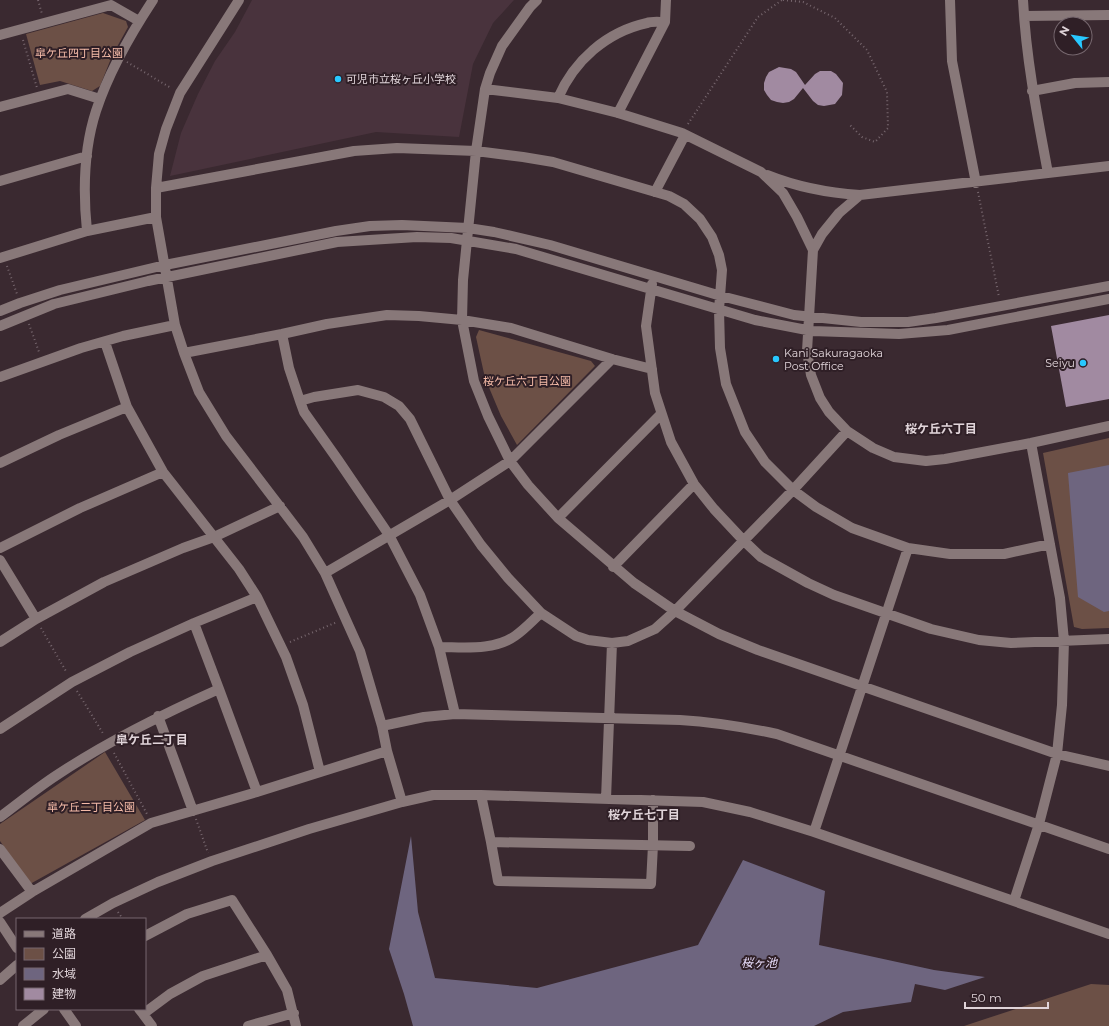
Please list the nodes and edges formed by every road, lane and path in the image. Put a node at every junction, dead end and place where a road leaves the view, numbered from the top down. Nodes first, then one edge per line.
1 (38, 0) edge
2 (153, 0) edge
3 (239, 0) edge
4 (537, 0) edge
5 (666, 0) edge
6 (783, 0) edge
7 (950, 0) edge
8 (1023, 0) edge
9 (1109, 15) edge
10 (1024, 16) junction
11 (140, 21) junction
12 (665, 22) junction
13 (45, 23) junction
14 (20, 29) junction
15 (0, 36) edge
16 (119, 58) junction
17 (1109, 82) edge
18 (485, 89) junction
19 (1032, 91) junction
20 (180, 93) junction
21 (40, 96) junction
22 (558, 98) junction
23 (100, 99) junction
24 (0, 107) edge
25 (618, 113) junction
26 (850, 125) dead end
27 (683, 134) junction
28 (476, 151) junction
29 (87, 156) junction
30 (1109, 166) edge
31 (762, 173) junction
32 (1048, 173) junction
33 (0, 181) edge
34 (976, 183) junction
35 (156, 188) junction
36 (656, 192) junction
37 (860, 195) junction
38 (156, 217) junction
39 (468, 228) junction
40 (87, 231) junction
41 (466, 240) junction
42 (813, 250) junction
43 (0, 258) edge
44 (164, 265) junction
45 (654, 276) junction
46 (167, 277) junction
47 (1109, 286) edge
48 (651, 289) junction
49 (721, 296) junction
50 (1109, 299) edge
51 (1001, 306) junction
52 (719, 310) junction
53 (0, 311) edge
54 (810, 317) junction
55 (462, 320) junction
56 (175, 325) junction
57 (0, 326) edge
58 (808, 330) junction
59 (282, 334) junction
60 (105, 342) junction
61 (184, 353) junction
62 (612, 359) junction
63 (652, 369) junction
64 (0, 377) edge
65 (300, 401) junction
66 (127, 407) junction
67 (662, 414) junction
68 (1109, 426) edge
69 (847, 431) junction
70 (1031, 443) junction
71 (510, 461) junction
72 (0, 463) edge
73 (163, 472) junction
74 (694, 484) junction
75 (793, 490) junction
76 (450, 500) junction
77 (280, 506) junction
78 (558, 518) junction
79 (389, 535) junction
80 (214, 537) junction
81 (743, 540) junction
82 (1050, 544) junction
83 (0, 548) edge
84 (908, 548) junction
85 (0, 560) edge
86 (613, 567) junction
87 (325, 573) junction
88 (256, 597) junction
89 (675, 611) junction
90 (542, 613) junction
91 (887, 613) junction
92 (346, 618) junction
93 (36, 619) junction
94 (194, 623) junction
95 (1109, 639) edge
96 (1064, 641) junction
97 (0, 642) edge
98 (612, 643) junction
99 (281, 646) junction
100 (438, 647) junction
101 (72, 682) junction
102 (863, 686) junction
103 (219, 689) junction
104 (455, 714) junction
105 (158, 716) junction
106 (609, 719) junction
107 (382, 726) junction
108 (0, 729) edge
109 (109, 743) junction
110 (387, 751) junction
111 (1057, 754) junction
112 (840, 756) junction
113 (1109, 766) edge
114 (320, 772) junction
115 (257, 792) junction
116 (481, 795) junction
117 (606, 799) junction
118 (652, 800) junction
119 (402, 802) junction
120 (193, 811) junction
121 (0, 817) edge
122 (151, 823) junction
123 (1039, 824) junction
124 (814, 832) junction
125 (491, 842) junction
126 (653, 845) junction
127 (690, 846) dead end
128 (0, 849) edge
129 (1109, 849) edge
130 (212, 861) junction
131 (32, 892) junction
132 (1014, 901) junction
133 (0, 913) edge
134 (87, 918) edge
135 (0, 922) edge
136 (1109, 934) edge
137 (146, 935) edge
138 (16, 946) edge
139 (267, 954) junction
140 (16, 966) edge
141 (0, 980) edge
142 (146, 1009) edge
143 (43, 1010) edge
144 (65, 1010) edge
145 (141, 1012) edge
146 (294, 1013) junction
147 (23, 1026) edge
148 (76, 1026) edge
149 (152, 1026) edge
150 (248, 1026) edge
151 (296, 1026) edge

1 - 13 path
2 - 11 street
3 - 20 street
4 - 18 street
5 - 12 street
6 - 26 path
6 - 27 path
7 - 34 street
8 - 10 street
9 - 10 street
10 - 19 street
11 - 13 street
11 - 16 street
12 - 22 street
12 - 25 street
13 - 14 street
14 - 15 street
14 - 21 path
16 - 20 path
16 - 23 street
17 - 19 street
18 - 22 street
18 - 28 street
19 - 32 street
20 - 35 street
21 - 23 street
21 - 24 street
22 - 25 street
23 - 29 street
25 - 27 street
27 - 31 street
27 - 36 street
28 - 35 street
28 - 36 street
28 - 39 street
29 - 33 street
29 - 40 street
30 - 32 street
31 - 37 street
31 - 42 street
32 - 34 street
34 - 37 street
34 - 51 path
35 - 38 street
36 - 49 street
37 - 42 street
38 - 40 street
38 - 44 street
39 - 41 street
39 - 44 street
39 - 45 street
40 - 43 street
41 - 46 street
41 - 48 street
41 - 55 street
42 - 54 street
44 - 46 street
44 - 53 street
45 - 48 street
45 - 49 street
46 - 56 street
46 - 57 street
47 - 51 street
48 - 52 street
48 - 63 street
49 - 52 street
49 - 54 street
50 - 58 street
51 - 54 street
52 - 58 street
52 - 75 street
54 - 58 street
55 - 59 street
55 - 62 street
55 - 71 street
56 - 60 street
56 - 61 street
58 - 69 street
59 - 61 street
59 - 65 street
60 - 64 street
60 - 66 street
61 - 77 street
62 - 63 street
62 - 71 street
63 - 67 street
65 - 76 street
65 - 79 street
66 - 72 street
66 - 73 street
67 - 74 street
67 - 78 street
68 - 70 street
69 - 70 street
69 - 75 street
70 - 82 street
71 - 76 street
71 - 78 street
73 - 80 street
73 - 83 street
74 - 81 street
74 - 86 street
75 - 81 street
75 - 84 street
76 - 79 street
76 - 90 street
77 - 80 street
77 - 87 street
78 - 86 street
79 - 87 street
79 - 100 street
80 - 88 street
80 - 93 street
81 - 89 street
81 - 91 street
82 - 84 street
82 - 96 street
84 - 91 street
85 - 93 street
86 - 89 street
87 - 92 street
88 - 94 street
88 - 99 street
89 - 98 street
89 - 102 street
90 - 98 street
90 - 100 street
91 - 96 street
91 - 102 street
92 - 99 path
92 - 107 street
93 - 97 street
93 - 101 path
94 - 101 street
94 - 103 street
95 - 96 street
96 - 111 street
98 - 106 street
99 - 114 street
100 - 104 street
101 - 108 street
101 - 109 path
102 - 111 street
102 - 112 street
103 - 105 street
103 - 115 street
104 - 106 street
104 - 107 street
105 - 109 street
105 - 120 street
106 - 112 street
106 - 117 street
107 - 110 street
109 - 121 street
109 - 122 path
110 - 114 street
110 - 119 street
111 - 113 street
111 - 123 street
112 - 123 street
112 - 124 street
114 - 115 street
115 - 120 street
116 - 117 street
116 - 119 street
116 - 125 street
117 - 118 street
118 - 124 street
118 - 126 street
119 - 130 street
120 - 122 street
120 - 130 path
122 - 131 street
123 - 129 street
123 - 132 street
124 - 132 street
125 - 126 street
125 - 126 street
126 - 127 street
128 - 131 street
130 - 134 street
131 - 133 street
132 - 136 street
135 - 138 street
137 - 139 street
139 - 142 street
139 - 146 street
140 - 141 street
143 - 147 street
144 - 148 street
145 - 149 street
146 - 150 street
146 - 151 street

